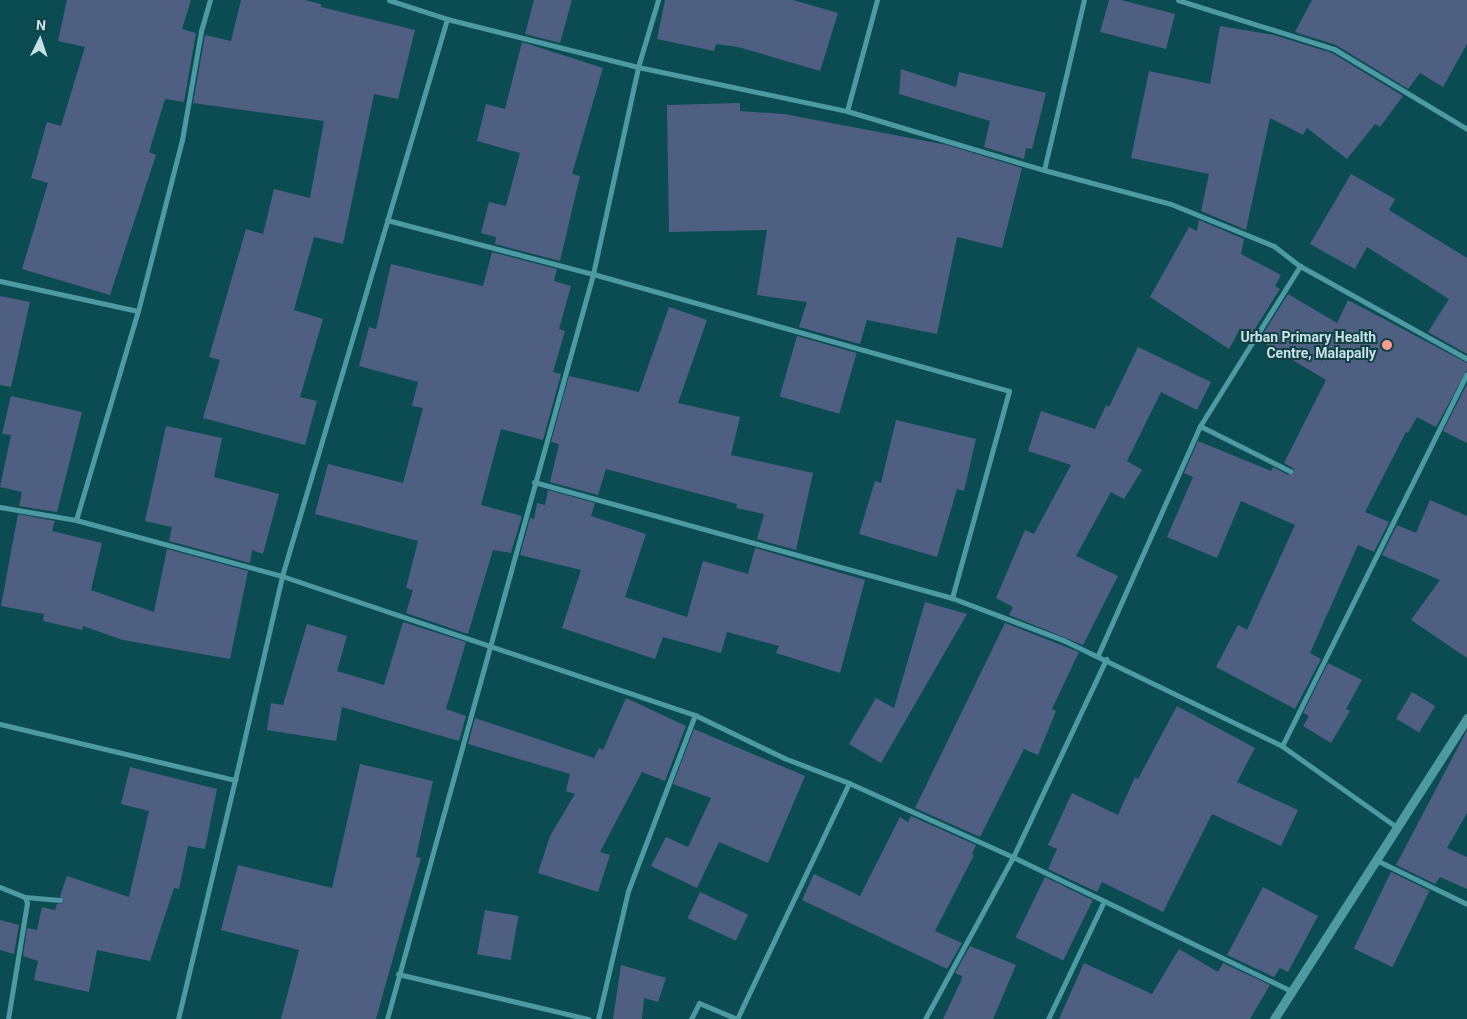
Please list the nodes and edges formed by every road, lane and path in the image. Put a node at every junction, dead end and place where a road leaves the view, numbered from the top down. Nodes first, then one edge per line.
1 (210, 0) edge
2 (389, 0) edge
3 (658, 0) edge
4 (877, 0) edge
5 (1084, 0) edge
6 (1178, 0) edge
7 (447, 19) junction
8 (638, 67) junction
9 (847, 111) junction
10 (1467, 129) edge
11 (1044, 170) junction
12 (388, 220) junction
13 (1300, 266) junction
14 (593, 274) junction
15 (0, 282) edge
16 (138, 311) junction
17 (1467, 359) edge
18 (1467, 374) edge
19 (1200, 426) junction
20 (1290, 471) dead end
21 (534, 482) junction
22 (0, 507) edge
23 (76, 520) junction
24 (282, 576) junction
25 (952, 598) junction
26 (493, 644) junction
27 (1098, 655) junction
28 (1106, 659) junction
29 (695, 715) junction
30 (1466, 722) edge
31 (0, 724) edge
32 (1282, 746) junction
33 (235, 780) junction
34 (849, 783) junction
35 (1398, 828) junction
36 (1013, 857) junction
37 (1376, 860) junction
38 (0, 887) edge
39 (24, 897) junction
40 (60, 900) dead end
41 (1103, 903) junction
42 (1467, 904) edge
43 (398, 974) junction
44 (1292, 992) junction
45 (8, 1019) edge
46 (178, 1019) edge
47 (387, 1019) edge
48 (589, 1019) edge
49 (598, 1019) edge
50 (691, 1019) edge
51 (925, 1019) edge
52 (1048, 1019) edge
53 (1274, 1019) edge

1 - 16 street
2 - 7 street
3 - 8 street
4 - 9 street
5 - 11 street
6 - 10 street
7 - 8 street
7 - 12 street
8 - 9 street
8 - 14 street
9 - 11 street
11 - 13 street
12 - 14 street
12 - 24 street
13 - 17 street
13 - 19 street
14 - 21 street
14 - 25 street
15 - 16 street
16 - 23 street
18 - 32 street
19 - 20 street
19 - 27 street
21 - 25 street
21 - 26 street
22 - 23 street
23 - 24 street
24 - 26 street
24 - 33 street
25 - 27 street
26 - 29 street
26 - 43 street
27 - 28 street
28 - 32 street
28 - 36 street
29 - 34 street
29 - 49 street
30 - 35 street
31 - 33 street
32 - 35 street
33 - 46 street
34 - 36 street
34 - 50 street
35 - 37 street
36 - 41 street
36 - 51 street
37 - 42 street
37 - 44 street
38 - 39 street
39 - 40 street
39 - 45 street
41 - 44 street
41 - 52 street
43 - 47 street
43 - 48 street
44 - 53 street

